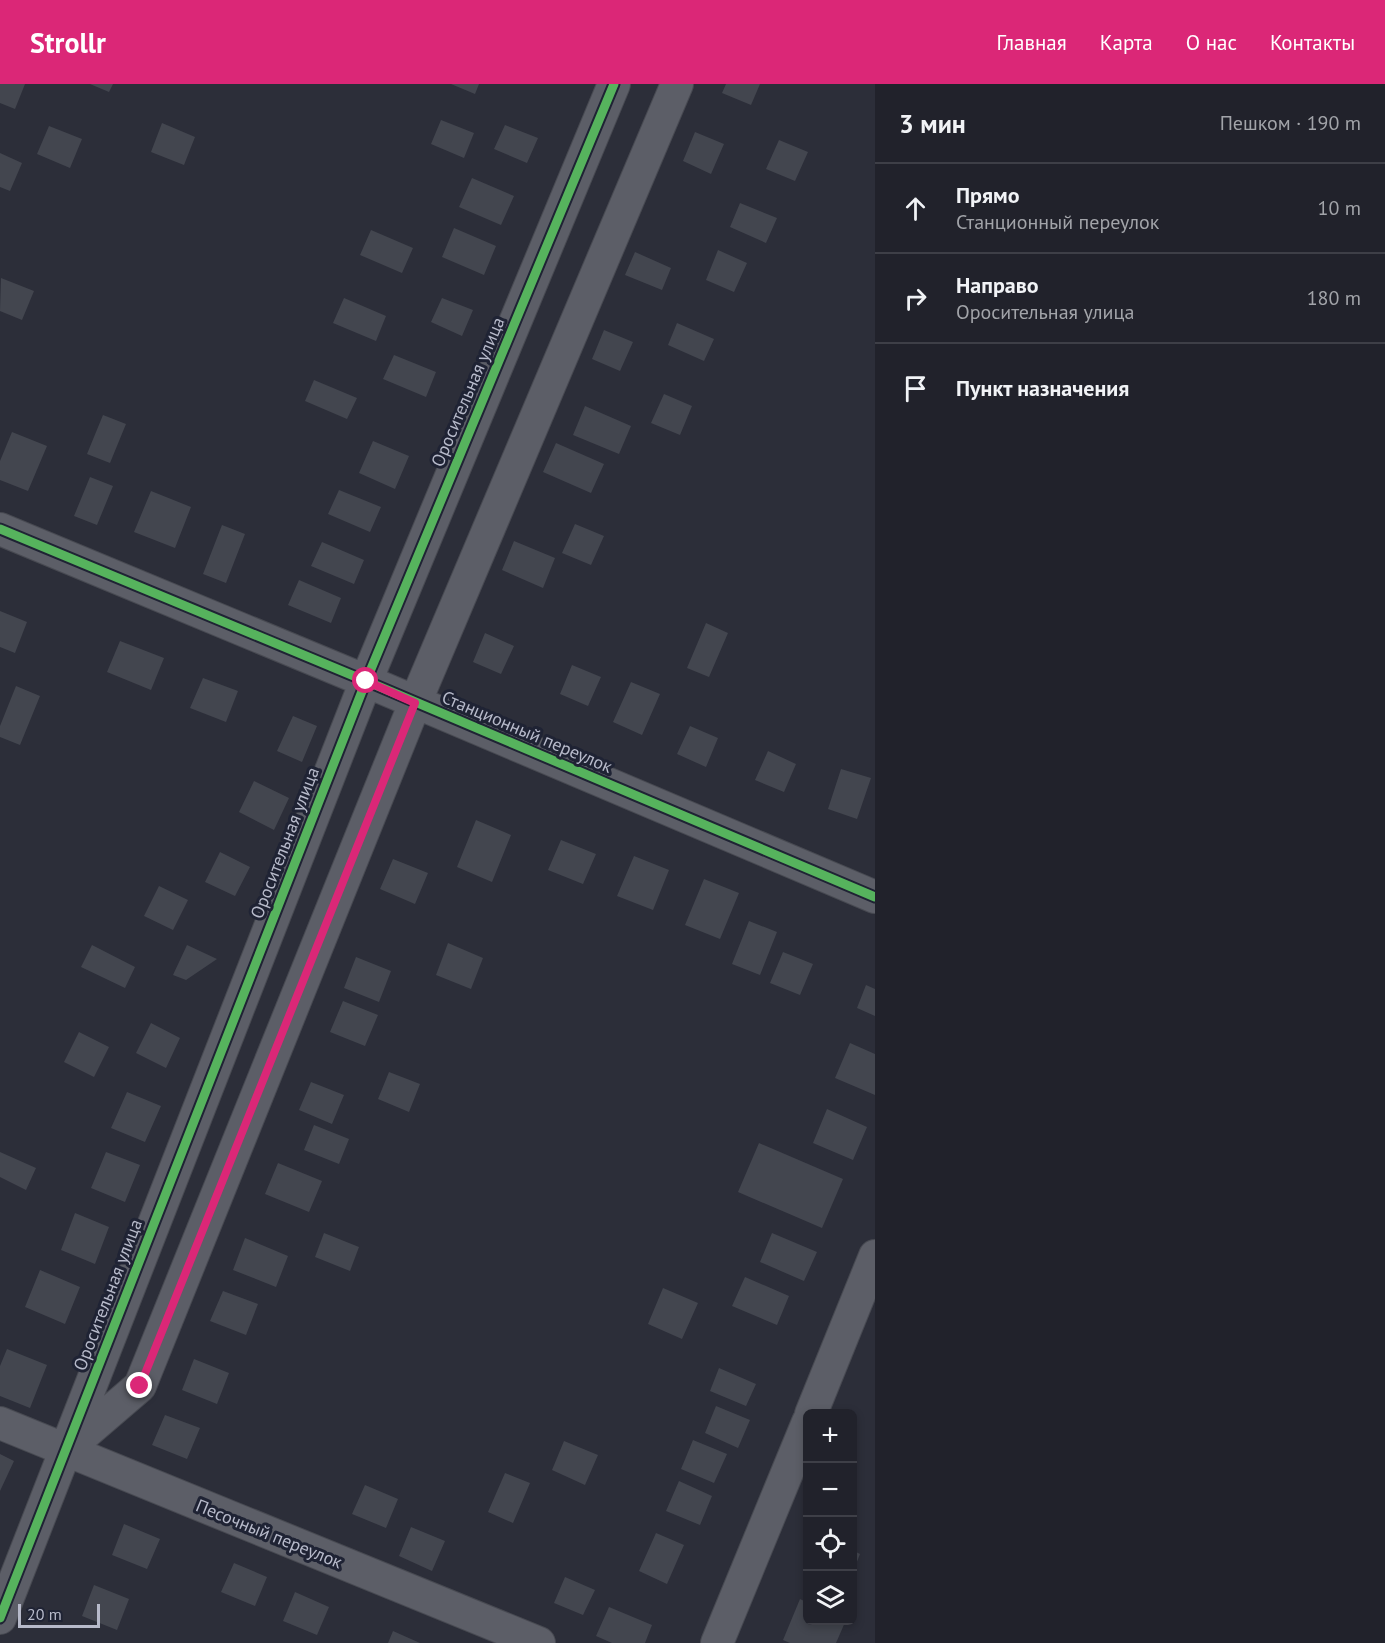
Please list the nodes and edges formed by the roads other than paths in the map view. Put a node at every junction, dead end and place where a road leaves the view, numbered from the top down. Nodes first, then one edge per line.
1 (614, 84) edge
2 (677, 84) edge
3 (0, 529) edge
4 (366, 681) junction
5 (415, 703) junction
6 (875, 897) edge
7 (875, 1256) edge
8 (813, 1409) edge
9 (0, 1423) edge
10 (803, 1432) edge
11 (65, 1451) junction
12 (0, 1618) edge
13 (539, 1643) edge
14 (717, 1643) edge

1 - 4 street, Оросительная улица
2 - 5 street, Оросительная улица
3 - 4 street, Станционный переулок
4 - 5 street, Станционный переулок
4 - 11 street, Оросительная улица
5 - 6 street, Станционный переулок
5 - 11 street, Оросительная улица
7 - 8 street
9 - 11 street, Песочный переулок
10 - 14 street
11 - 12 street, Оросительная улица
11 - 13 street, Песочный переулок

